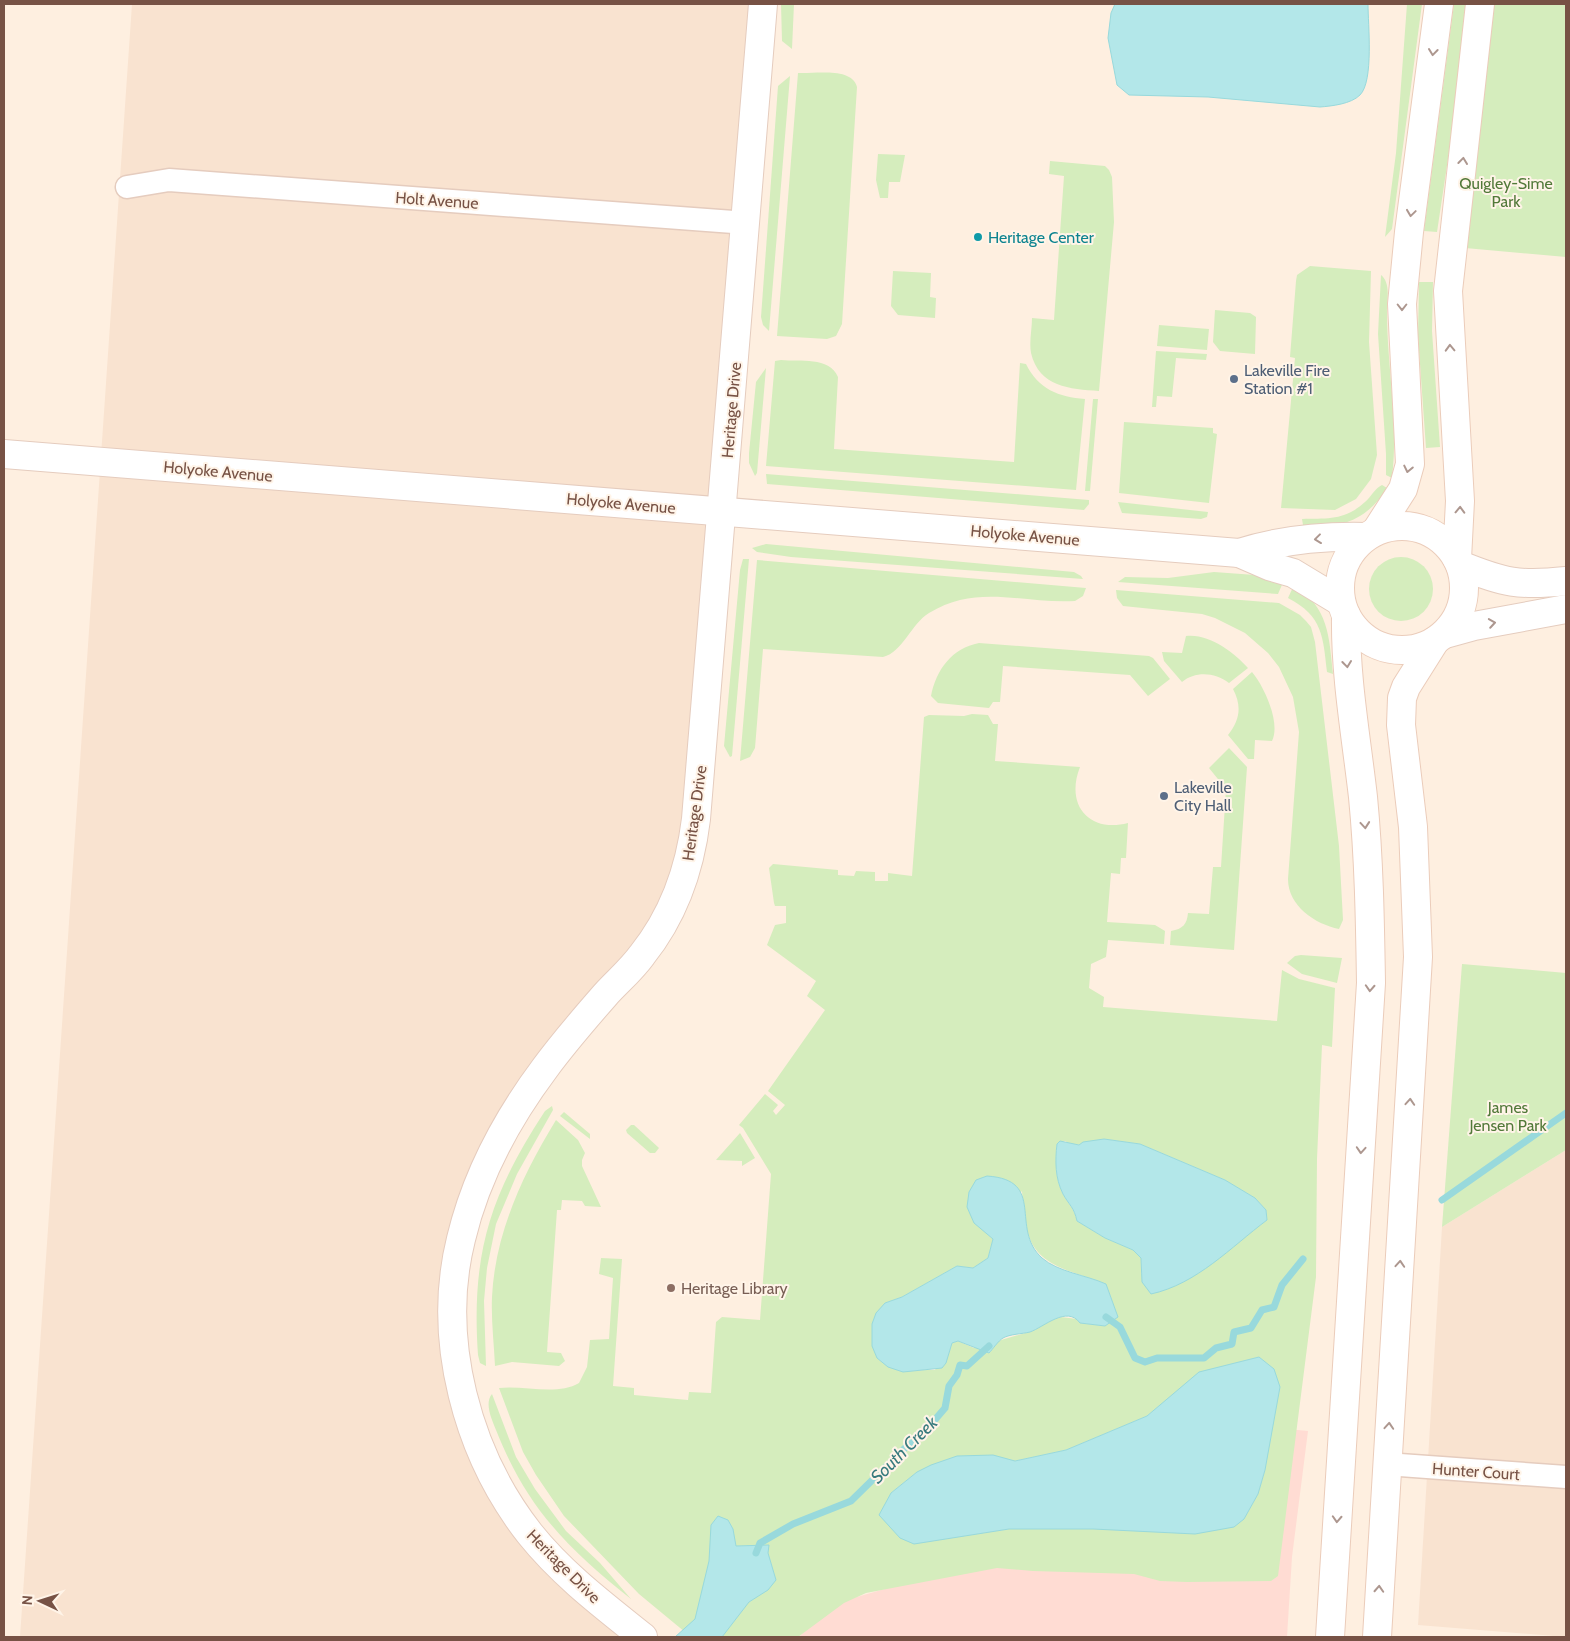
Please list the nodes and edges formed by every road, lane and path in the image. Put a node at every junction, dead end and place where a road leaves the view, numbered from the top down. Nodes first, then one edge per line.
1 (763, 4) edge
2 (1439, 4) edge
3 (1480, 4) edge
4 (127, 187) dead end
5 (747, 223) junction
6 (4, 454) edge
7 (722, 511) junction
8 (1372, 534) junction
9 (1239, 553) junction
10 (1459, 562) junction
11 (1566, 581) edge
12 (1343, 609) junction
13 (1566, 609) edge
14 (1440, 638) junction
15 (1386, 1464) junction
16 (1566, 1477) edge
17 (639, 1634) edge
18 (1330, 1637) edge
19 (1377, 1637) edge

1 - 5 street, Heritage Drive
2 -> 8 street
10 -> 3 street
4 - 5 street, Holt Avenue
5 - 7 street, Heritage Drive
6 - 7 street, Holyoke Avenue
7 - 9 street, Holyoke Avenue
7 - 17 street, Heritage Drive
8 -> 9 street, Holyoke Avenue
8 - 10 street
8 - 12 street
9 - 12 street, Holyoke Avenue
10 - 11 street
10 - 14 street
12 - 14 street
12 -> 18 street
14 -> 13 street
15 -> 14 street
15 - 16 street, Hunter Court
19 -> 15 street

